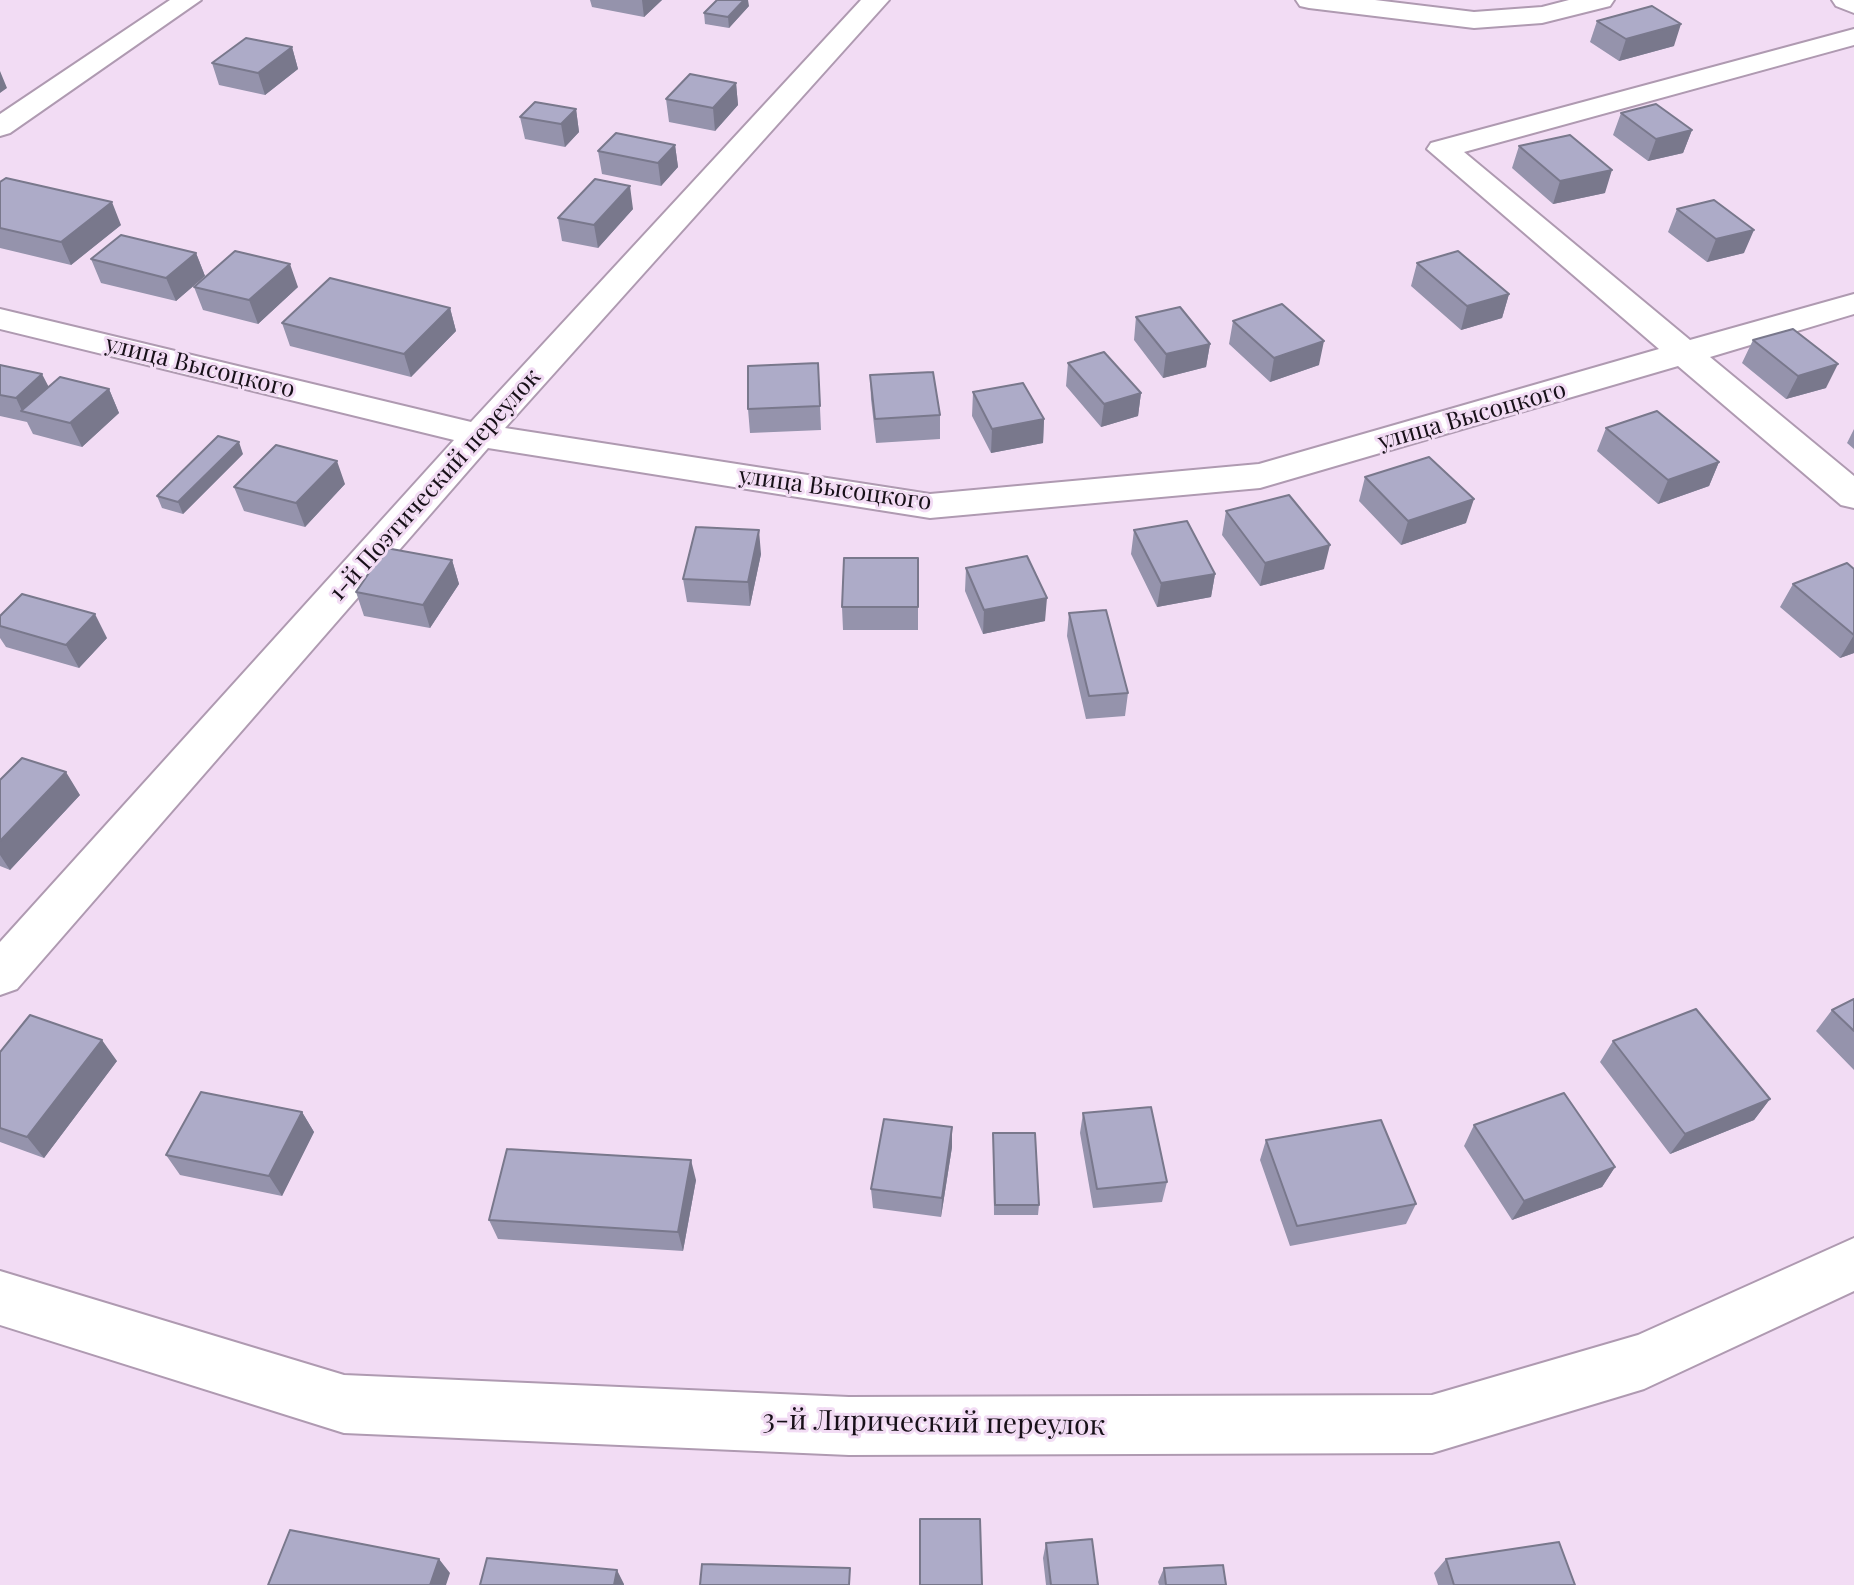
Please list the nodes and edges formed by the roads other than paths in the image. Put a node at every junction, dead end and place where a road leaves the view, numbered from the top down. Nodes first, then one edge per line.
1 (188, 0) edge
2 (876, 0) edge
3 (1309, 0) edge
4 (1601, 0) edge
5 (1845, 0) edge
6 (1854, 5) edge
7 (1854, 37) edge
8 (0, 127) edge
9 (1854, 304) edge
10 (0, 319) edge
11 (1686, 356) junction
12 (479, 435) junction
13 (1854, 496) edge
14 (0, 975) edge
15 (1854, 1264) edge
16 (0, 1298) edge

1 - 8 street
2 - 12 street, 1-й Поэтический переулок
3 - 4 street
5 - 6 street
7 - 11 street
9 - 11 street, улица Высоцкого
10 - 12 street, улица Высоцкого
11 - 12 street, улица Высоцкого
11 - 13 street
12 - 14 street, 1-й Поэтический переулок
15 - 16 street, 3-й Лирический переулок

